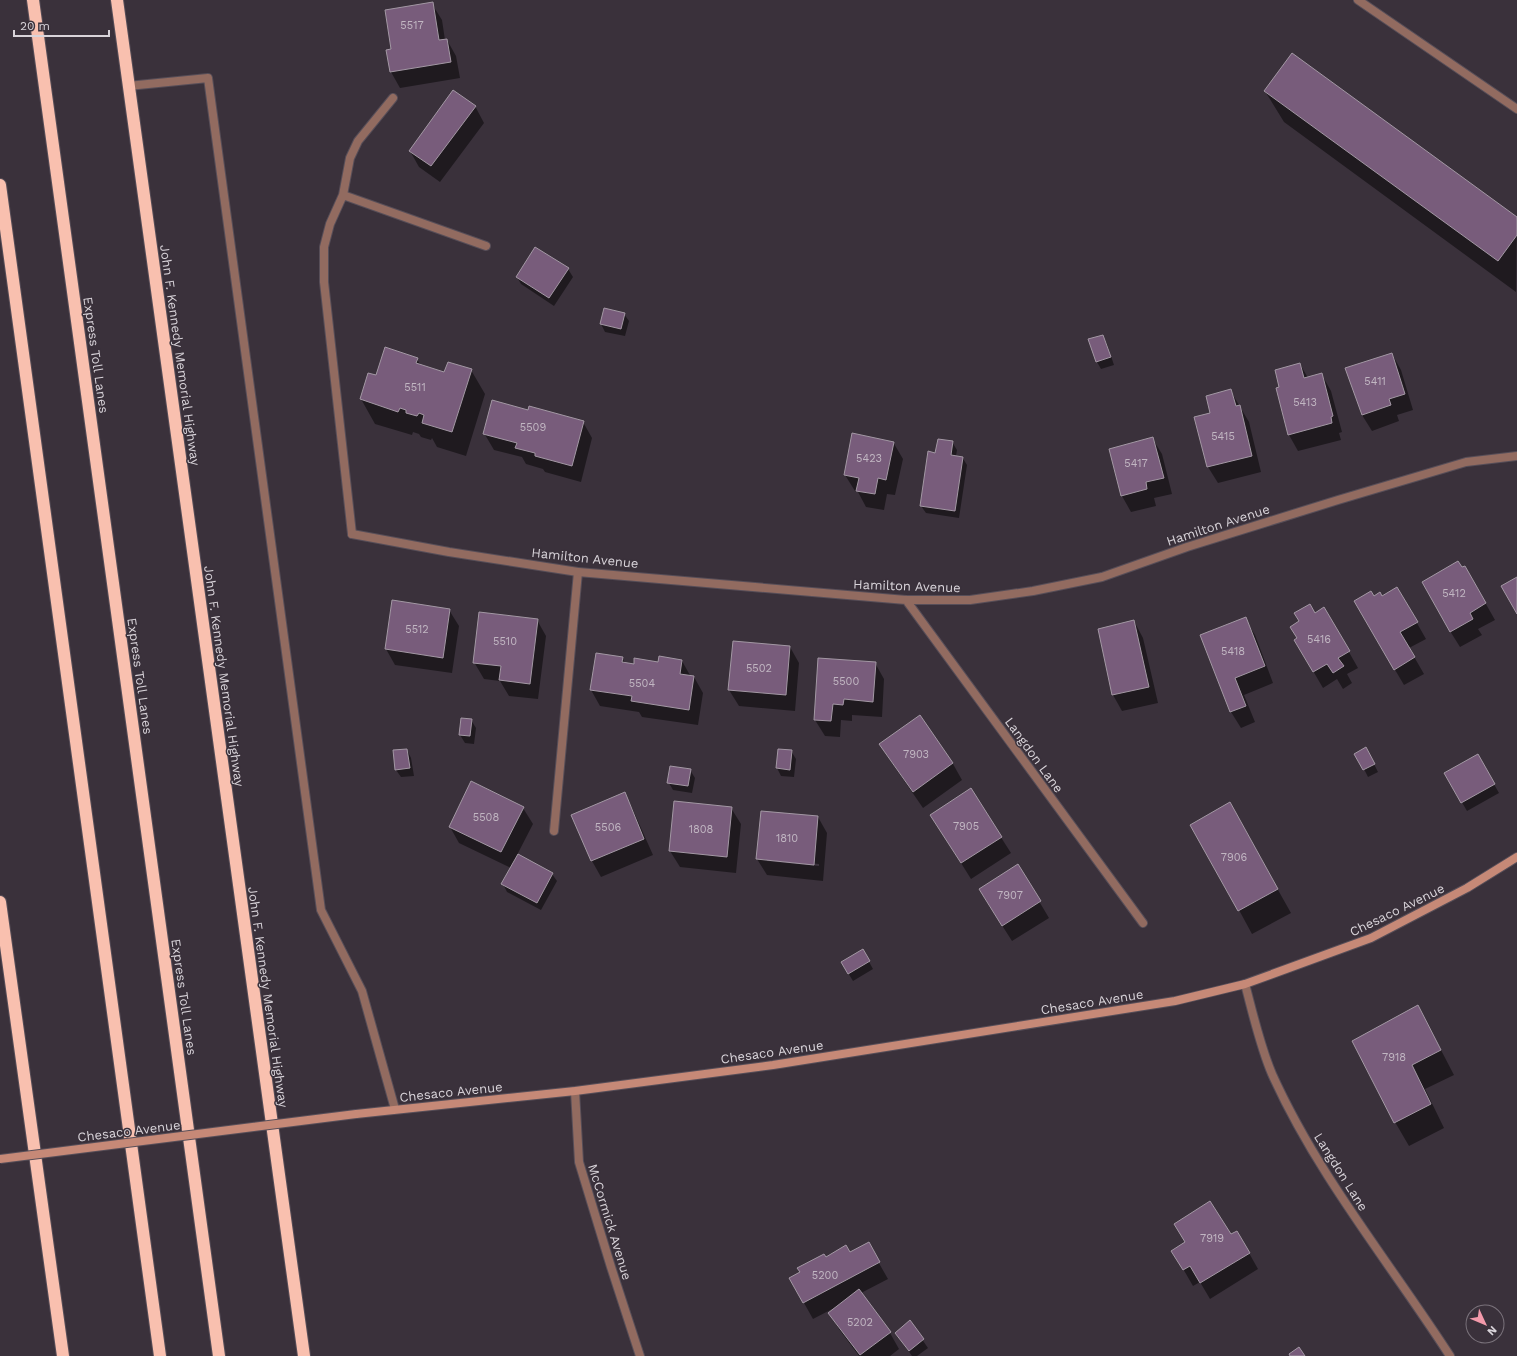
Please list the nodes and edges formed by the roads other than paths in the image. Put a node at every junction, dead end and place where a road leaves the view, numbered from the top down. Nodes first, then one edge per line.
1 (33, 0) edge
2 (117, 0) edge
3 (1358, 0) edge
4 (128, 86) junction
5 (393, 98) dead end
6 (1517, 109) edge
7 (0, 185) edge
8 (343, 195) junction
9 (486, 246) dead end
10 (1517, 456) edge
11 (578, 572) junction
12 (906, 600) junction
13 (554, 831) dead end
14 (1517, 857) edge
15 (0, 902) edge
16 (1143, 923) dead end
17 (1245, 984) junction
18 (575, 1092) junction
19 (395, 1109) junction
20 (0, 1159) edge
21 (63, 1356) edge
22 (160, 1356) edge
23 (219, 1356) edge
24 (304, 1356) edge
25 (640, 1356) edge
26 (1450, 1356) edge

1 - 23 highway, Express Toll Lanes
2 - 4 highway, John F. Kennedy Memorial Highway
3 - 6 street
4 - 19 street
4 - 24 highway, John F. Kennedy Memorial Highway
5 - 8 street
7 - 22 highway
8 - 9 street
8 - 11 street, Hamilton Avenue
10 - 12 street, Hamilton Avenue
11 - 12 street, Hamilton Avenue
11 - 13 street
12 - 16 street, Langdon Lane
14 - 17 street, Chesaco Avenue
15 - 21 highway
17 - 18 street, Chesaco Avenue
17 - 26 street, Langdon Lane
18 - 19 street, Chesaco Avenue
18 - 25 street, McCormick Avenue
19 - 20 street, Chesaco Avenue, bridge

